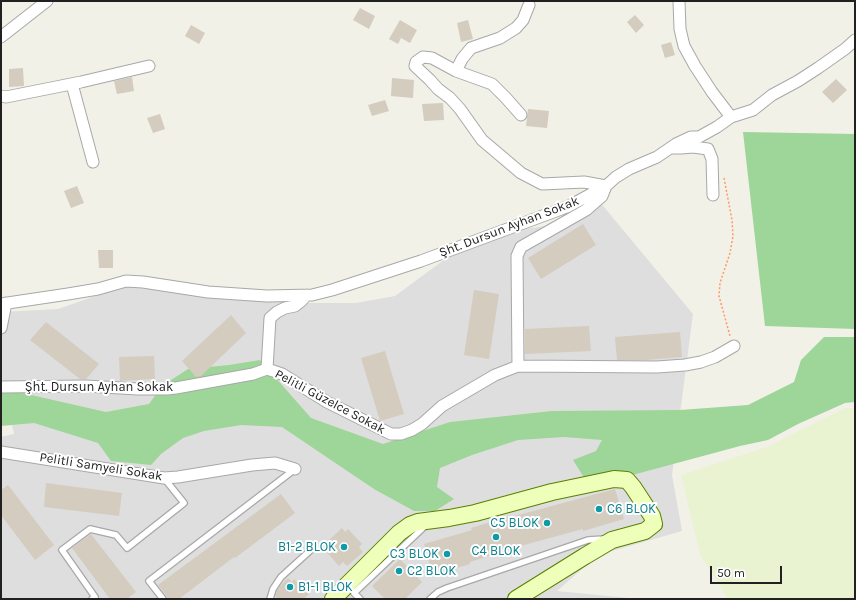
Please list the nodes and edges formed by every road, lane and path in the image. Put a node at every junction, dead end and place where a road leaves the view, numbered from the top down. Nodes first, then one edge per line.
1 (47, 1) edge
2 (679, 1) edge
3 (529, 5) dead end
4 (1, 37) edge
5 (855, 40) edge
6 (149, 66) dead end
7 (456, 71) junction
8 (72, 84) junction
9 (1, 96) edge
10 (521, 115) dead end
11 (731, 117) junction
12 (671, 148) junction
13 (93, 162) dead end
14 (723, 174) dead end
15 (606, 186) junction
16 (713, 195) dead end
17 (307, 295) junction
18 (4, 304) edge
19 (1, 328) edge
20 (734, 346) joint
21 (518, 366) junction
22 (267, 369) junction
23 (1, 387) edge
24 (1, 452) edge
25 (295, 469) joint
26 (164, 478) junction
27 (430, 520) junction
28 (612, 540) junction
29 (313, 548) dead end
30 (92, 599) edge
31 (163, 599) edge
32 (270, 599) edge
33 (333, 599) edge
34 (360, 599) edge
35 (430, 599) edge
36 (516, 599) edge

1 - 4 street
2 - 11 street
3 - 7 street
5 - 11 street, Şht. Dursun Ayhan Sokak
6 - 8 street
7 - 10 street
7 - 15 street
8 - 9 street
8 - 13 street
11 - 12 street, Şht. Dursun Ayhan Sokak
12 - 15 street, Şht. Dursun Ayhan Sokak
12 - 16 street
14 - 20 path
15 - 17 street, Şht. Dursun Ayhan Sokak
15 - 21 street
17 - 18 street, Şht. Dursun Ayhan Sokak
17 - 22 street, Şht. Dursun Ayhan Sokak
18 - 19 street
20 - 21 street, Pelitli Güzelce Sokak
21 - 22 street, Pelitli Güzelce Sokak
22 - 23 street, Şht. Dursun Ayhan Sokak
24 - 26 street, Pelitli Samyeli Sokak
25 - 26 street, Pelitli Samyeli Sokak
25 - 31 lane
26 - 30 lane
27 - 28 street
27 - 33 street
27 - 34 lane
28 - 35 lane
28 - 36 street
29 - 32 lane

